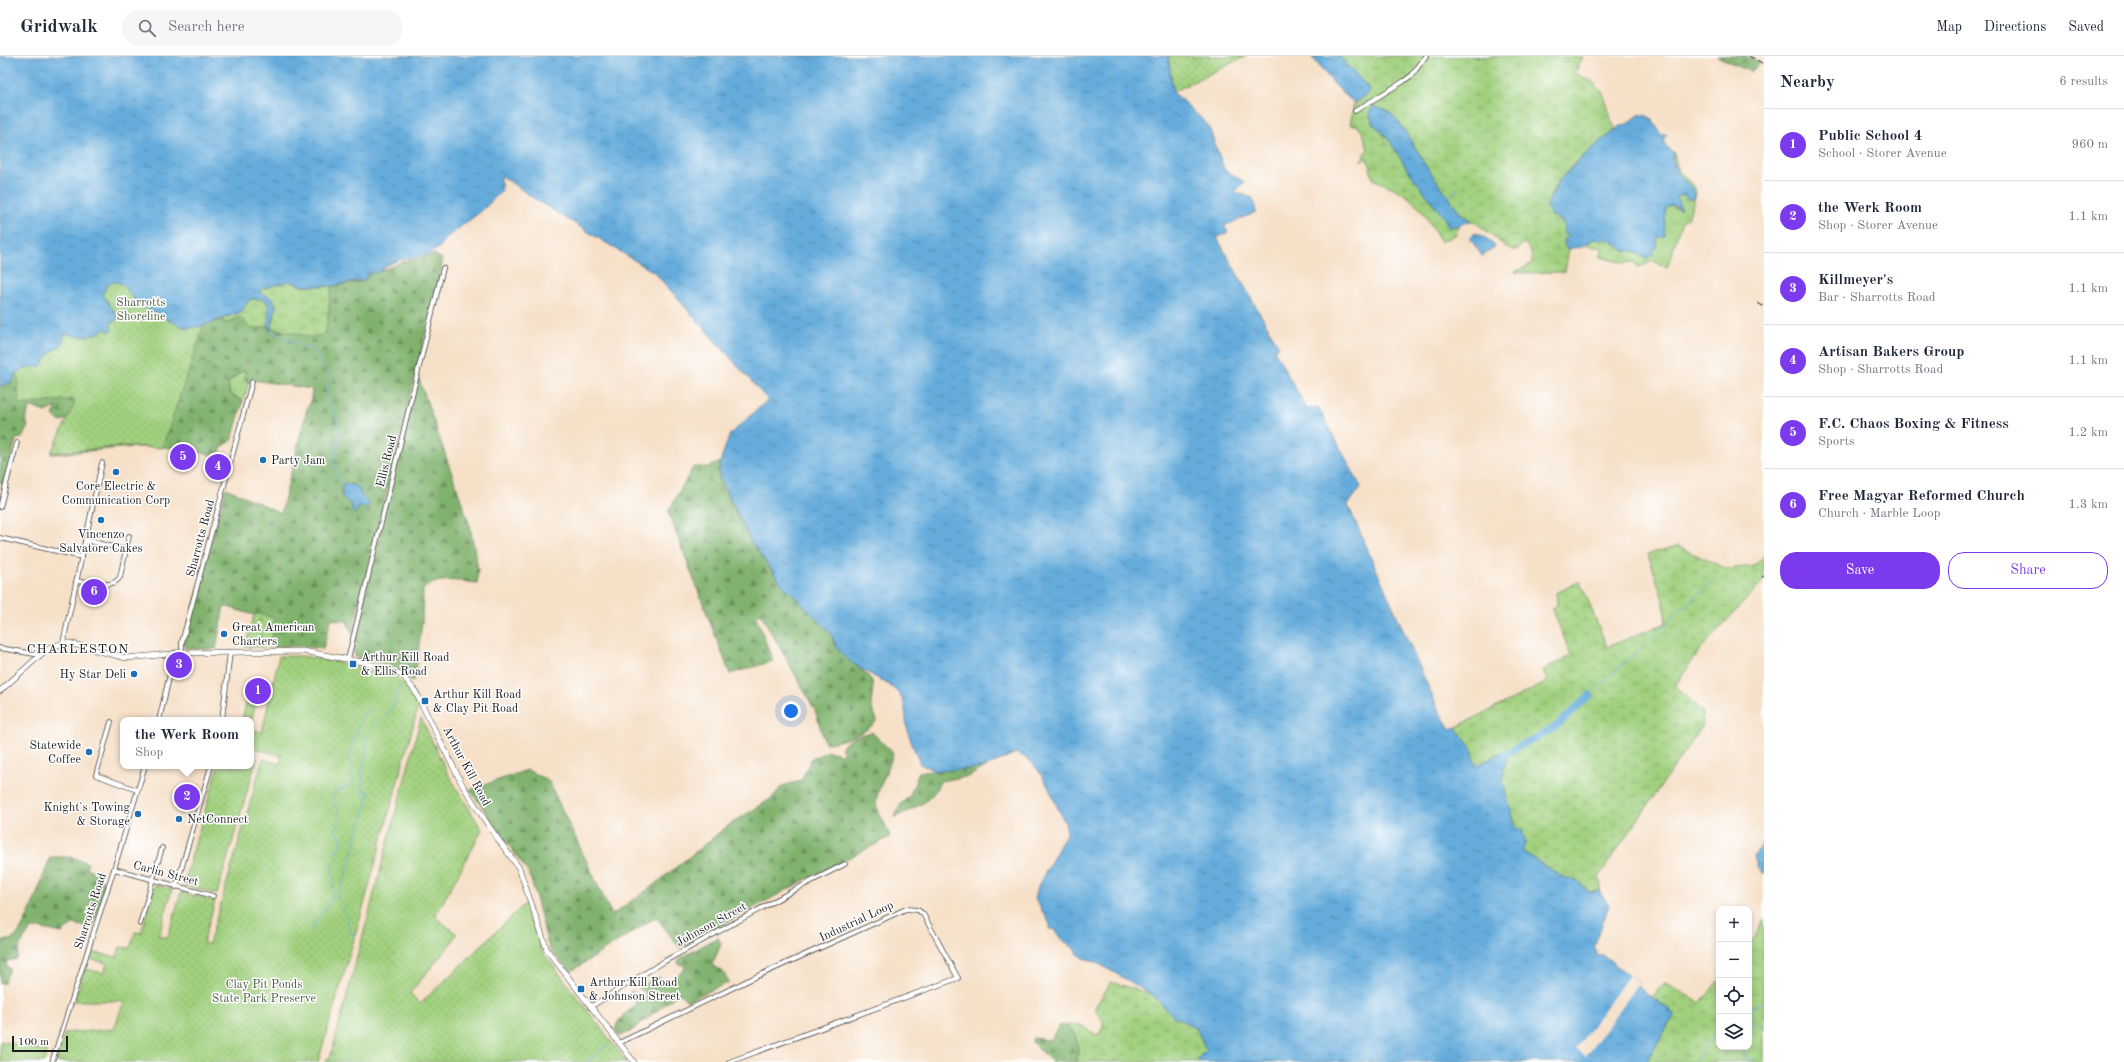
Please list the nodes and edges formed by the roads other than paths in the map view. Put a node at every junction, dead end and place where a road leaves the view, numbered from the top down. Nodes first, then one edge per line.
1 (1426, 56) edge
2 (1355, 111) dead end
3 (443, 268) dead end
4 (252, 382) dead end
5 (17, 443) dead end
6 (102, 463) dead end
7 (0, 507) edge
8 (129, 536) dead end
9 (0, 538) edge
10 (85, 540) junction
11 (126, 550) junction
12 (82, 557) junction
13 (76, 581) junction
14 (63, 643) junction
15 (0, 648) edge
16 (230, 652) junction
17 (175, 653) junction
18 (182, 653) junction
19 (40, 655) junction
20 (348, 659) junction
21 (0, 691) edge
22 (160, 717) edge
23 (222, 717) edge
24 (111, 722) dead end
25 (144, 769) edge
26 (210, 769) edge
27 (137, 790) junction
28 (162, 848) dead end
29 (844, 864) dead end
30 (114, 869) junction
31 (153, 880) junction
32 (176, 886) junction
33 (213, 896) dead end
34 (140, 924) dead end
35 (590, 1007) junction
36 (619, 1043) junction
37 (52, 1062) edge
38 (634, 1062) edge
39 (729, 1062) edge

1 - 2 street
3 - 20 street, Ellis Road
4 - 18 street, Sharrotts Road
5 - 7 street
6 - 10 street
8 - 11 street
9 - 12 street
10 - 11 street
10 - 12 street
11 - 13 street
12 - 13 street
13 - 14 street
14 - 17 street, Arthur Kill Road
14 - 19 street
15 - 19 street
16 - 18 street, Arthur Kill Road
16 - 20 street, Arthur Kill Road
16 - 23 street
17 - 18 street, Arthur Kill Road
17 - 22 street
19 - 21 street
20 - 35 street, Arthur Kill Road
24 - 27 street
25 - 27 street, Sharrotts Road
26 - 32 street
27 - 30 street, Sharrotts Road
28 - 31 street
29 - 35 street, Johnson Street
30 - 31 street, Carlin Street
30 - 37 street, Sharrotts Road
31 - 32 street, Carlin Street
31 - 34 street
32 - 33 street, Carlin Street
35 - 36 street, Arthur Kill Road
36 - 38 street, Arthur Kill Road
36 - 39 street, Industrial Loop

